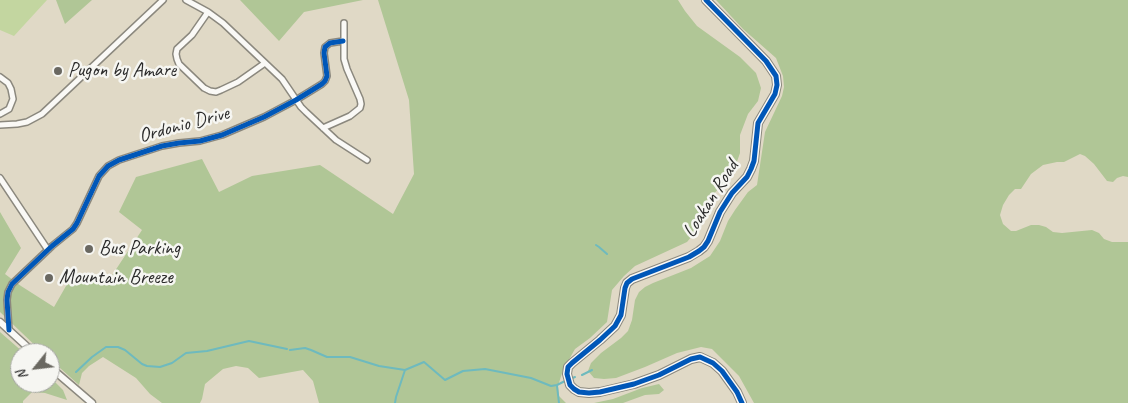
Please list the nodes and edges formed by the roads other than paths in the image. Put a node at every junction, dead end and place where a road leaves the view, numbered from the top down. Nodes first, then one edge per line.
1 (163, 0) edge
2 (186, 0) edge
3 (706, 0) edge
4 (208, 12) junction
5 (344, 23) dead end
6 (343, 40) junction
7 (265, 63) junction
8 (0, 77) edge
9 (296, 100) junction
10 (0, 114) edge
11 (0, 125) edge
12 (323, 128) junction
13 (367, 160) dead end
14 (0, 178) edge
15 (48, 250) junction
16 (8, 309) junction
17 (1, 322) edge
18 (9, 330) junction
19 (23, 343) edge
20 (60, 376) edge
21 (92, 403) edge
22 (742, 403) edge

1 - 11 street
2 - 4 street
3 - 22 main road, Loakan Road
4 - 7 street
4 - 7 street
5 - 6 street
6 - 9 street, Ordonio Drive
6 - 12 street
7 - 9 street
8 - 10 street
9 - 12 street
9 - 15 street, Ordonio Drive
12 - 13 street
14 - 15 street
15 - 16 street, Ordonio Drive
16 - 17 street, Ordonio Drive
16 - 18 street, Ordonio Drive
17 - 18 street, Ordonio Drive
18 - 19 street, Ordonio Drive
20 - 21 street

